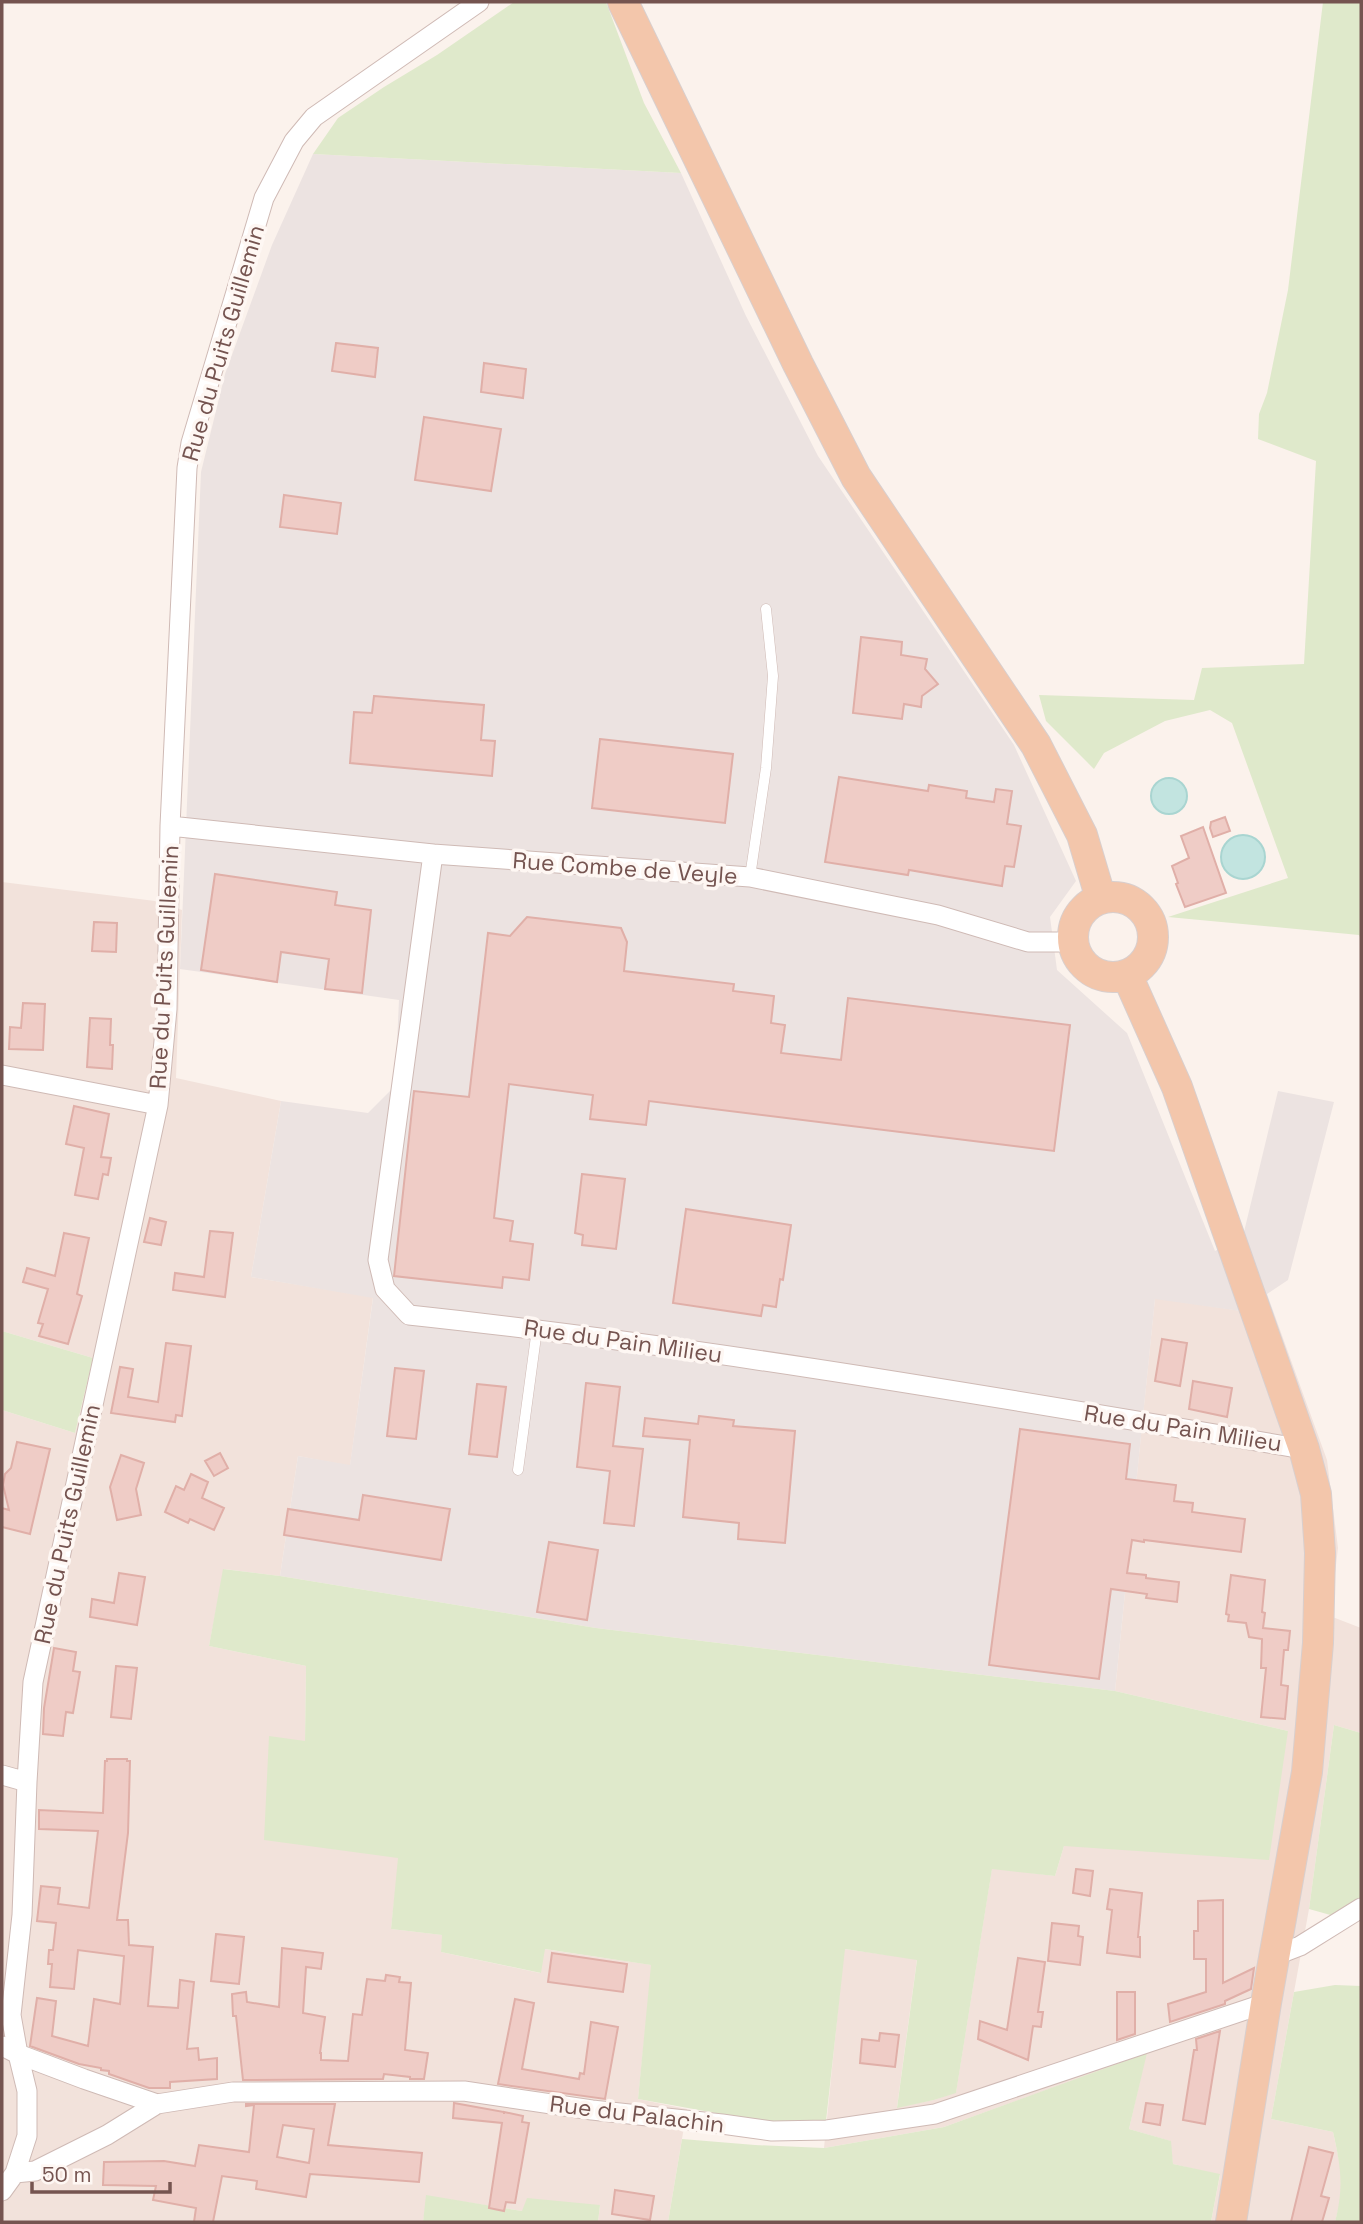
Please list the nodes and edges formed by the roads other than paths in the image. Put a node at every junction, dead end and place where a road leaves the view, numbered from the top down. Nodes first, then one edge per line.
1 (479, 2) edge
2 (623, 2) edge
3 (766, 609) dead end
4 (170, 826) junction
5 (433, 854) junction
6 (750, 877) junction
7 (1101, 899) junction
8 (1073, 942) junction
9 (1127, 975) junction
10 (2, 1075) edge
11 (158, 1105) junction
12 (537, 1328) junction
13 (1304, 1449) junction
14 (518, 1470) dead end
15 (2, 1775) edge
16 (27, 1782) junction
17 (1361, 1909) edge
18 (1274, 1956) junction
19 (1266, 2003) junction
20 (10, 2050) edge
21 (157, 2104) junction
22 (15, 2173) junction
23 (2, 2191) edge
24 (1231, 2222) edge

1 - 4 street, Rue du Puits Guillemin
2 - 7 main road
3 - 6 lane
4 - 5 street, Rue Combe de Veyle
4 - 11 street, Rue du Puits Guillemin
5 - 6 street, Rue Combe de Veyle
5 - 12 street, Rue du Pain Milieu
6 - 8 street, Rue Combe de Veyle
7 - 8 main road
7 - 9 main road
8 - 9 main road
9 - 13 main road
10 - 11 street
11 - 16 street, Rue du Puits Guillemin
12 - 13 street, Rue du Pain Milieu
12 - 14 lane
13 - 18 main road
15 - 16 street
16 - 20 street, Rue du Puits Guillemin
17 - 18 street
18 - 19 main road
19 - 21 street, Rue du Palachin
19 - 24 main road
20 - 21 street, Rue du Palachin
20 - 22 street, Rue du Puits Guillemin
21 - 22 street
22 - 23 street, Rue du Puits Guillemin

